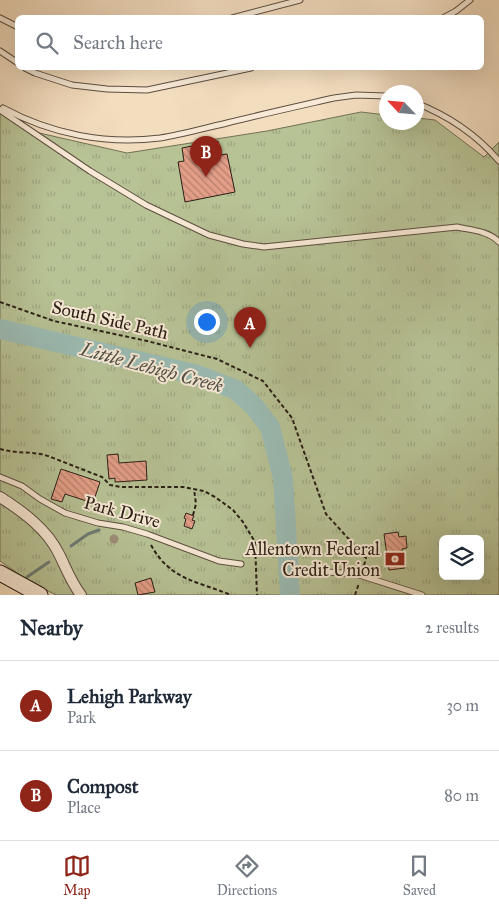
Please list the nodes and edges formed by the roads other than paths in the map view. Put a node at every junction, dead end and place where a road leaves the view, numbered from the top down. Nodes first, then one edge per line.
1 (300, 0) edge
2 (470, 0) edge
3 (243, 15) edge
4 (449, 15) edge
5 (0, 18) edge
6 (15, 26) edge
7 (0, 51) edge
8 (15, 61) edge
9 (29, 70) edge
10 (242, 70) edge
11 (379, 96) edge
12 (424, 106) edge
13 (0, 108) edge
14 (499, 161) edge
15 (499, 242) edge
16 (0, 477) edge
17 (0, 497) edge
18 (240, 564) dead end
19 (328, 572) dead end
20 (0, 573) edge
21 (40, 595) edge
22 (81, 595) edge
23 (422, 595) edge

1 - 3 lane
2 - 4 lane
5 - 6 lane
7 - 8 lane
9 - 10 lane
11 - 13 lane
12 - 14 lane
13 - 15 lane
16 - 18 lane, Park Drive
17 - 22 street
19 - 23 lane
20 - 21 main road

